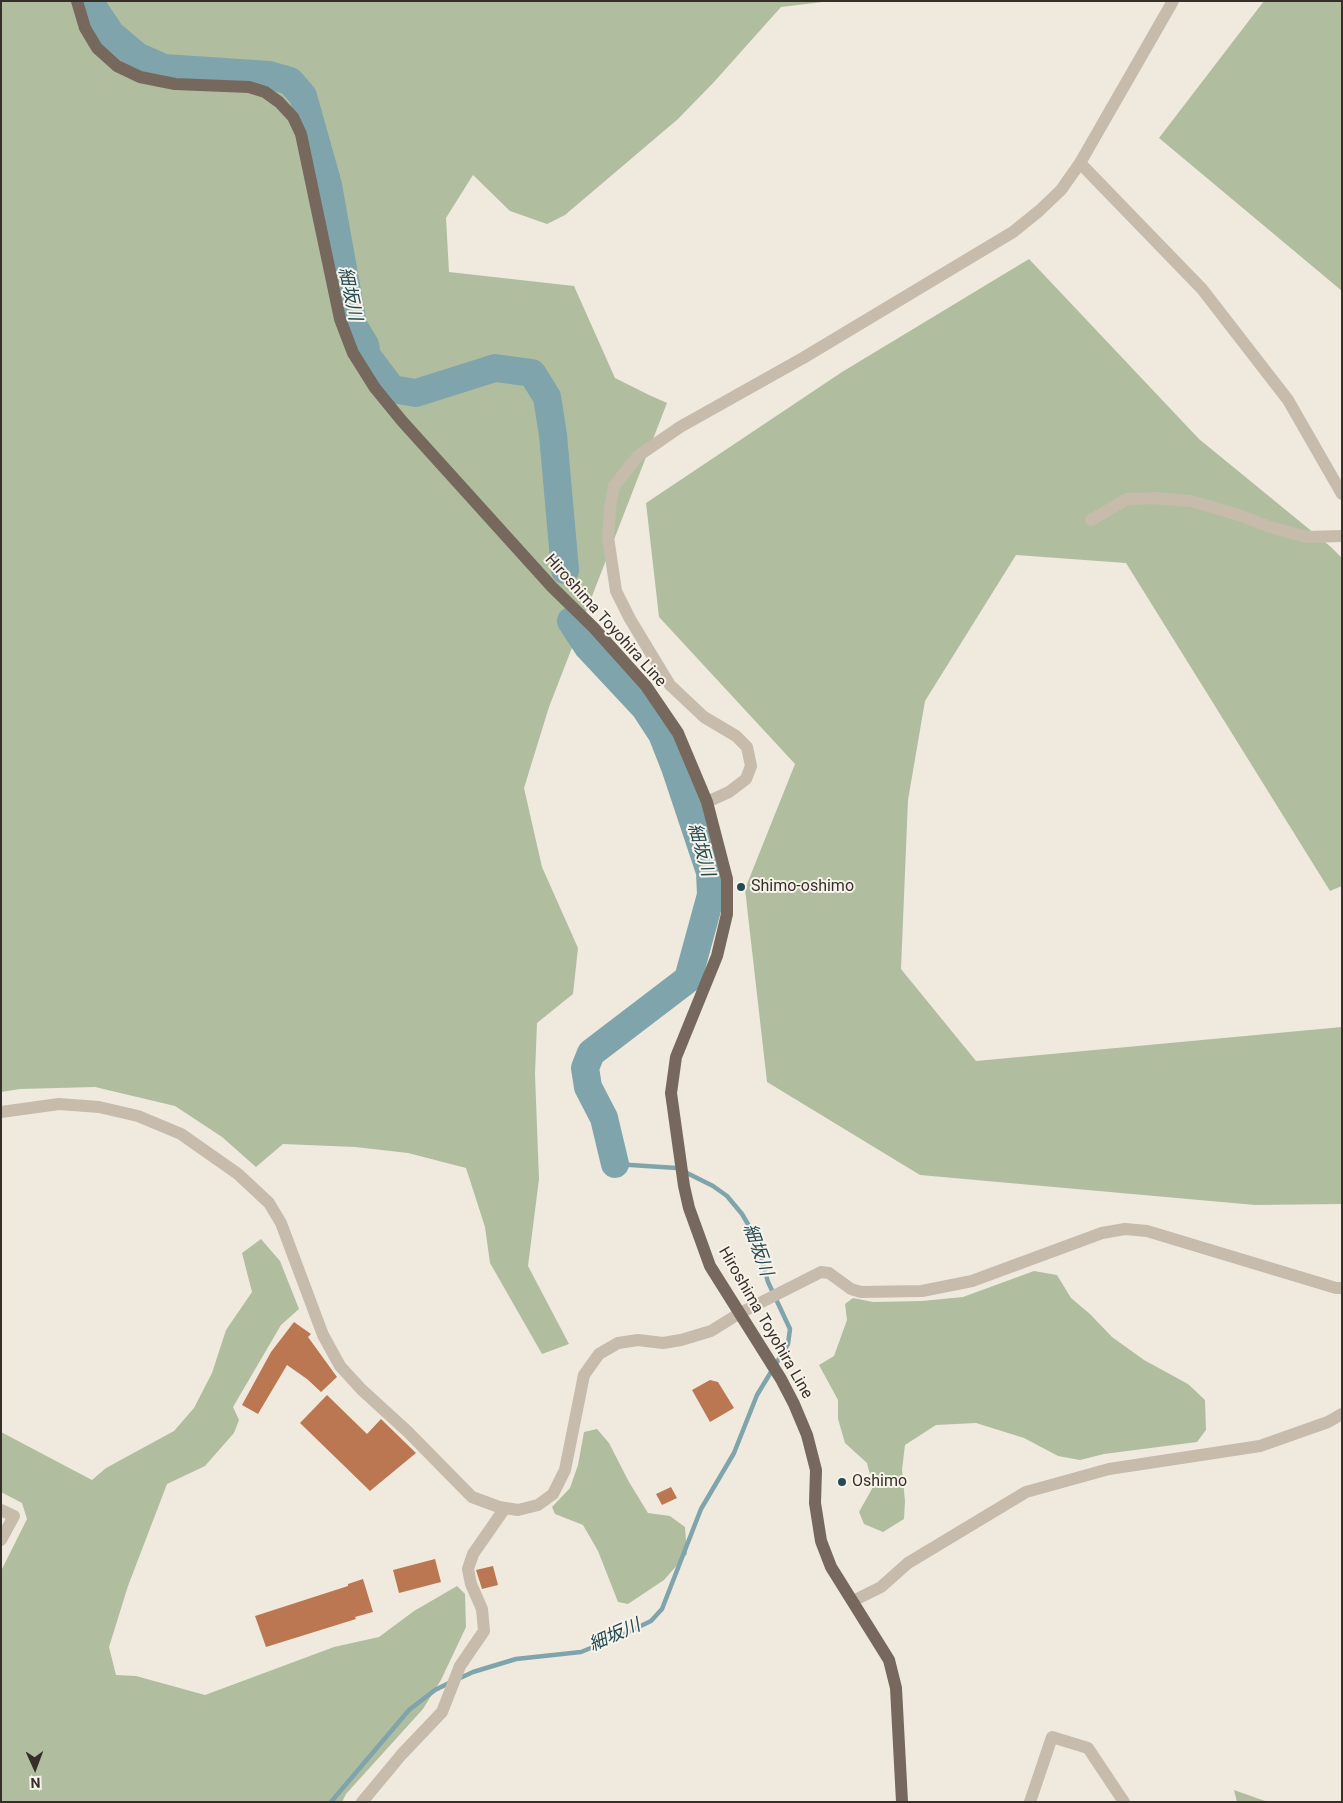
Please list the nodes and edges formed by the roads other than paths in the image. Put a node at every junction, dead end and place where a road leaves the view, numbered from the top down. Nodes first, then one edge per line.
1 (77, 1) edge
2 (1173, 1) edge
3 (1080, 164) junction
4 (1342, 494) edge
5 (1091, 520) dead end
6 (1342, 536) edge
7 (707, 802) junction
8 (1, 1112) edge
9 (1342, 1288) edge
10 (740, 1313) junction
11 (1342, 1414) edge
12 (505, 1508) junction
13 (1, 1510) edge
14 (1, 1540) edge
15 (853, 1601) junction
16 (362, 1802) edge
17 (902, 1802) edge
18 (1030, 1802) edge
19 (1124, 1802) edge

1 - 7 main road, Hiroshima Toyohira Line
2 - 3 street
3 - 4 street
3 - 7 street
5 - 6 street
7 - 10 main road, Hiroshima Toyohira Line
8 - 12 street
9 - 10 street
10 - 12 street
10 - 15 main road, Hiroshima Toyohira Line
11 - 15 street
12 - 16 street
13 - 14 street
15 - 17 main road, Hiroshima Toyohira Line
18 - 19 street

